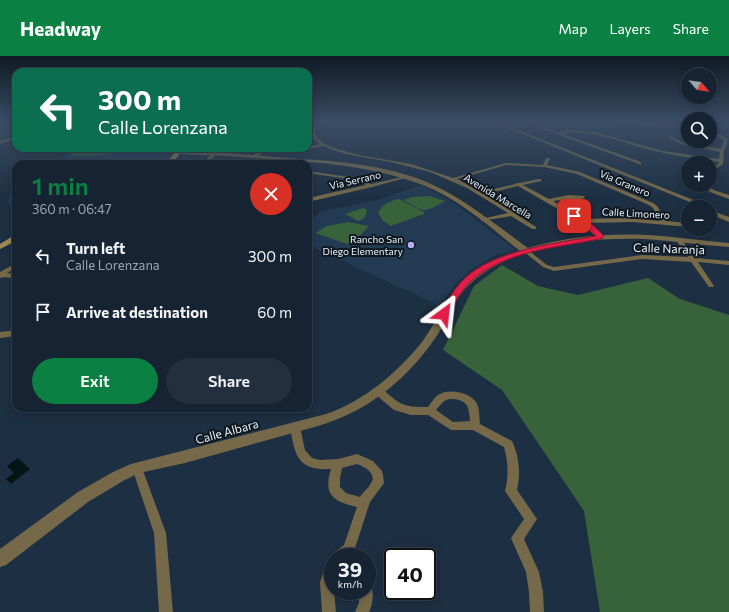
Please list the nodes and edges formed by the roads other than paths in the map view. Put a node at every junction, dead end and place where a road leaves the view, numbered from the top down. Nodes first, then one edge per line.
1 (329, 148) edge
2 (556, 148) edge
3 (560, 148) edge
4 (594, 148) edge
5 (648, 148) edge
6 (707, 148) edge
7 (724, 148) edge
8 (722, 151) junction
9 (178, 152) edge
10 (198, 152) edge
11 (218, 152) edge
12 (260, 152) edge
13 (216, 154) junction
14 (256, 157) junction
15 (548, 159) dead end
16 (172, 160) edge
17 (208, 160) edge
18 (297, 160) edge
19 (387, 160) junction
20 (312, 161) edge
21 (721, 161) junction
22 (639, 163) dead end
23 (544, 166) junction
24 (717, 168) edge
25 (375, 169) junction
26 (312, 173) edge
27 (407, 177) junction
28 (453, 179) junction
29 (539, 180) dead end
30 (517, 184) junction
31 (372, 186) junction
32 (715, 192) edge
33 (479, 194) junction
34 (582, 197) dead end
35 (729, 197) edge
36 (312, 199) edge
37 (681, 200) edge
38 (691, 200) edge
39 (548, 201) junction
40 (717, 210) edge
41 (511, 214) junction
42 (717, 215) edge
43 (729, 215) edge
44 (483, 220) junction
45 (729, 220) edge
46 (582, 221) junction
47 (664, 222) junction
48 (681, 224) edge
49 (534, 228) dead end
50 (601, 237) junction
51 (12, 240) edge
52 (679, 240) junction
53 (729, 245) edge
54 (0, 247) edge
55 (526, 251) junction
56 (692, 260) junction
57 (729, 263) edge
58 (12, 267) edge
59 (0, 275) edge
60 (12, 276) edge
61 (711, 286) dead end
62 (12, 334) edge
63 (0, 335) edge
64 (379, 392) junction
65 (430, 411) junction
66 (476, 426) junction
67 (295, 428) junction
68 (338, 464) junction
69 (137, 468) junction
70 (364, 503) junction
71 (352, 548) edge
72 (0, 558) edge
73 (328, 600) edge
74 (366, 600) edge
75 (166, 612) edge
76 (329, 612) edge
77 (362, 612) edge
78 (537, 612) edge

1 - 19 street, Avenida Marcella
2 - 37 street
3 - 38 street
4 - 22 street
5 - 21 street
6 - 8 street
7 - 8 street
8 - 21 street
9 - 16 main road
10 - 13 street
11 - 13 street
12 - 14 street
13 - 14 street
13 - 17 street
14 - 18 street
15 - 23 street
19 - 25 street
19 - 28 street, Avenida Marcella
20 - 25 street
21 - 24 street
23 - 28 street, Via Granero
23 - 47 street, Via Granero
25 - 27 street
26 - 31 street
27 - 31 street, Via Serrano
27 - 44 street
28 - 33 street, Avenida Marcella
29 - 30 street
30 - 33 street
30 - 39 street
31 - 36 street, Via Serrano
32 - 35 street
33 - 41 street, Avenida Marcella
34 - 39 street
39 - 46 street
40 - 43 street
41 - 44 street
41 - 49 street, Avenida Marcella
42 - 45 street
44 - 55 street
46 - 47 street, Calle Limonero
46 - 50 street
47 - 48 street, Calle Limonero
50 - 52 street, Calle Albara
50 - 55 street, Calle Albara
51 - 54 main road
52 - 53 street, Calle Albara
52 - 56 street
55 - 56 street, Calle Naranja
55 - 64 street, Calle Albara
56 - 57 street, Calle Naranja
56 - 61 street
58 - 59 street
59 - 60 street
62 - 63 street
64 - 65 street
64 - 67 street, Calle Albara
65 - 66 street
65 - 66 street
66 - 78 street
67 - 68 street
67 - 69 street, Calle Albara
68 - 70 street
68 - 70 street
69 - 72 street, Calle Albara
69 - 75 street
70 - 71 street
73 - 76 street
74 - 77 street

